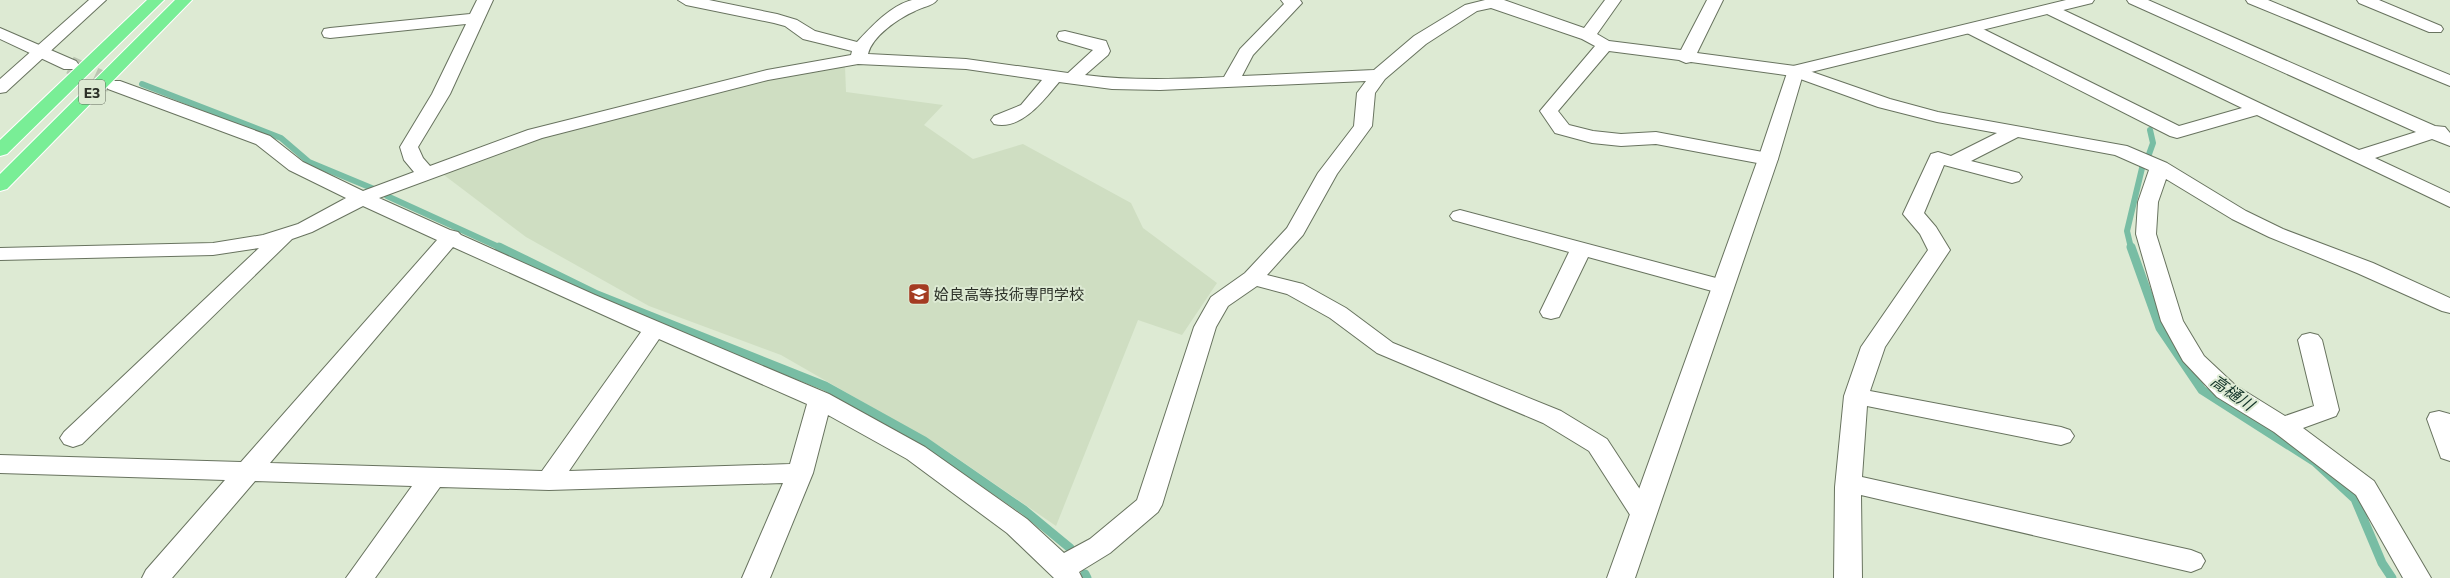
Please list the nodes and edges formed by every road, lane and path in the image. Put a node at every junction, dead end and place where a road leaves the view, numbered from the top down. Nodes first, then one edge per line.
1 (98, 0) edge
2 (156, 0) edge
3 (184, 0) edge
4 (485, 0) edge
5 (686, 0) edge
6 (929, 0) edge
7 (1289, 0) edge
8 (1613, 0) edge
9 (1715, 0) edge
10 (2086, 0) edge
11 (2135, 0) edge
12 (2254, 0) edge
13 (2365, 0) edge
14 (1494, 2) edge
15 (2051, 10) junction
16 (478, 18) junction
17 (1971, 29) junction
18 (2435, 29) dead end
19 (330, 32) dead end
20 (0, 34) edge
21 (1588, 35) junction
22 (1065, 36) dead end
23 (1605, 45) junction
24 (40, 52) junction
25 (859, 53) junction
26 (1686, 58) junction
27 (70, 65) tunnel mouth
28 (1795, 72) junction
29 (1379, 75) junction
30 (1063, 77) junction
31 (2450, 81) edge
32 (1230, 82) junction
33 (114, 86) tunnel mouth
34 (0, 88) edge
35 (2259, 109) junction
36 (1000, 120) dead end
37 (2441, 130) edge
38 (2016, 131) junction
39 (2450, 140) edge
40 (0, 150) edge
41 (2360, 156) junction
42 (1768, 159) junction
43 (1953, 162) junction
44 (2160, 167) junction
45 (426, 173) junction
46 (2012, 177) dead end
47 (0, 185) edge
48 (362, 198) junction
49 (2450, 201) edge
50 (1460, 216) dead end
51 (284, 235) junction
52 (451, 236) junction
53 (1582, 249) junction
54 (0, 254) edge
55 (1252, 278) junction
56 (1723, 287) junction
57 (2450, 306) edge
58 (1552, 312) dead end
59 (655, 328) junction
60 (2310, 340) dead end
61 (1856, 396) junction
62 (820, 400) junction
63 (2450, 422) edge
64 (2283, 426) junction
65 (2061, 436) dead end
66 (73, 438) dead end
67 (2450, 452) edge
68 (0, 464) edge
69 (250, 472) junction
70 (800, 473) junction
71 (433, 477) junction
72 (549, 481) junction
73 (1849, 483) junction
74 (1643, 514) junction
75 (2190, 561) dead end
76 (1065, 573) edge
77 (156, 578) edge
78 (360, 578) edge
79 (756, 578) edge
80 (1621, 578) edge
81 (1848, 578) edge
82 (2417, 578) edge

1 - 24 street
2 - 40 highway, E3
3 - 47 highway, E3
4 - 16 street
5 - 25 street
6 - 25 street
7 - 32 street
8 - 21 street
9 - 26 street
10 - 15 street
11 - 37 street
12 - 31 street
13 - 18 street
14 - 21 street
14 - 29 street
15 - 17 street
15 - 35 street
16 - 19 street
16 - 45 street
17 - 28 street
17 - 35 street
20 - 24 street
21 - 23 street
22 - 30 street
23 - 26 street
23 - 42 street
24 - 27 street
24 - 34 street
25 - 30 street
25 - 45 street
26 - 28 street
28 - 38 street
28 - 42 street
29 - 32 street
29 - 55 street
30 - 32 street
30 - 36 street
33 - 48 street
35 - 41 street
37 - 39 street
37 - 41 street
38 - 43 street
38 - 44 street
41 - 49 street
42 - 56 street
43 - 46 street
43 - 61 street
44 - 57 street
44 - 64 street
45 - 48 street
48 - 51 street
48 - 52 street
50 - 53 street
51 - 54 street
51 - 66 street
52 - 59 street
52 - 69 street
53 - 56 street
53 - 58 street
55 - 74 street
55 - 76 street
56 - 74 street
59 - 62 street
59 - 72 street
60 - 64 street
61 - 65 street
61 - 73 street
62 - 70 street
62 - 76 street
63 - 67 street
64 - 82 street
68 - 69 street
69 - 71 street
69 - 77 street
70 - 72 street
70 - 79 street
71 - 72 street
71 - 78 street
73 - 75 street
73 - 81 street
74 - 80 street

